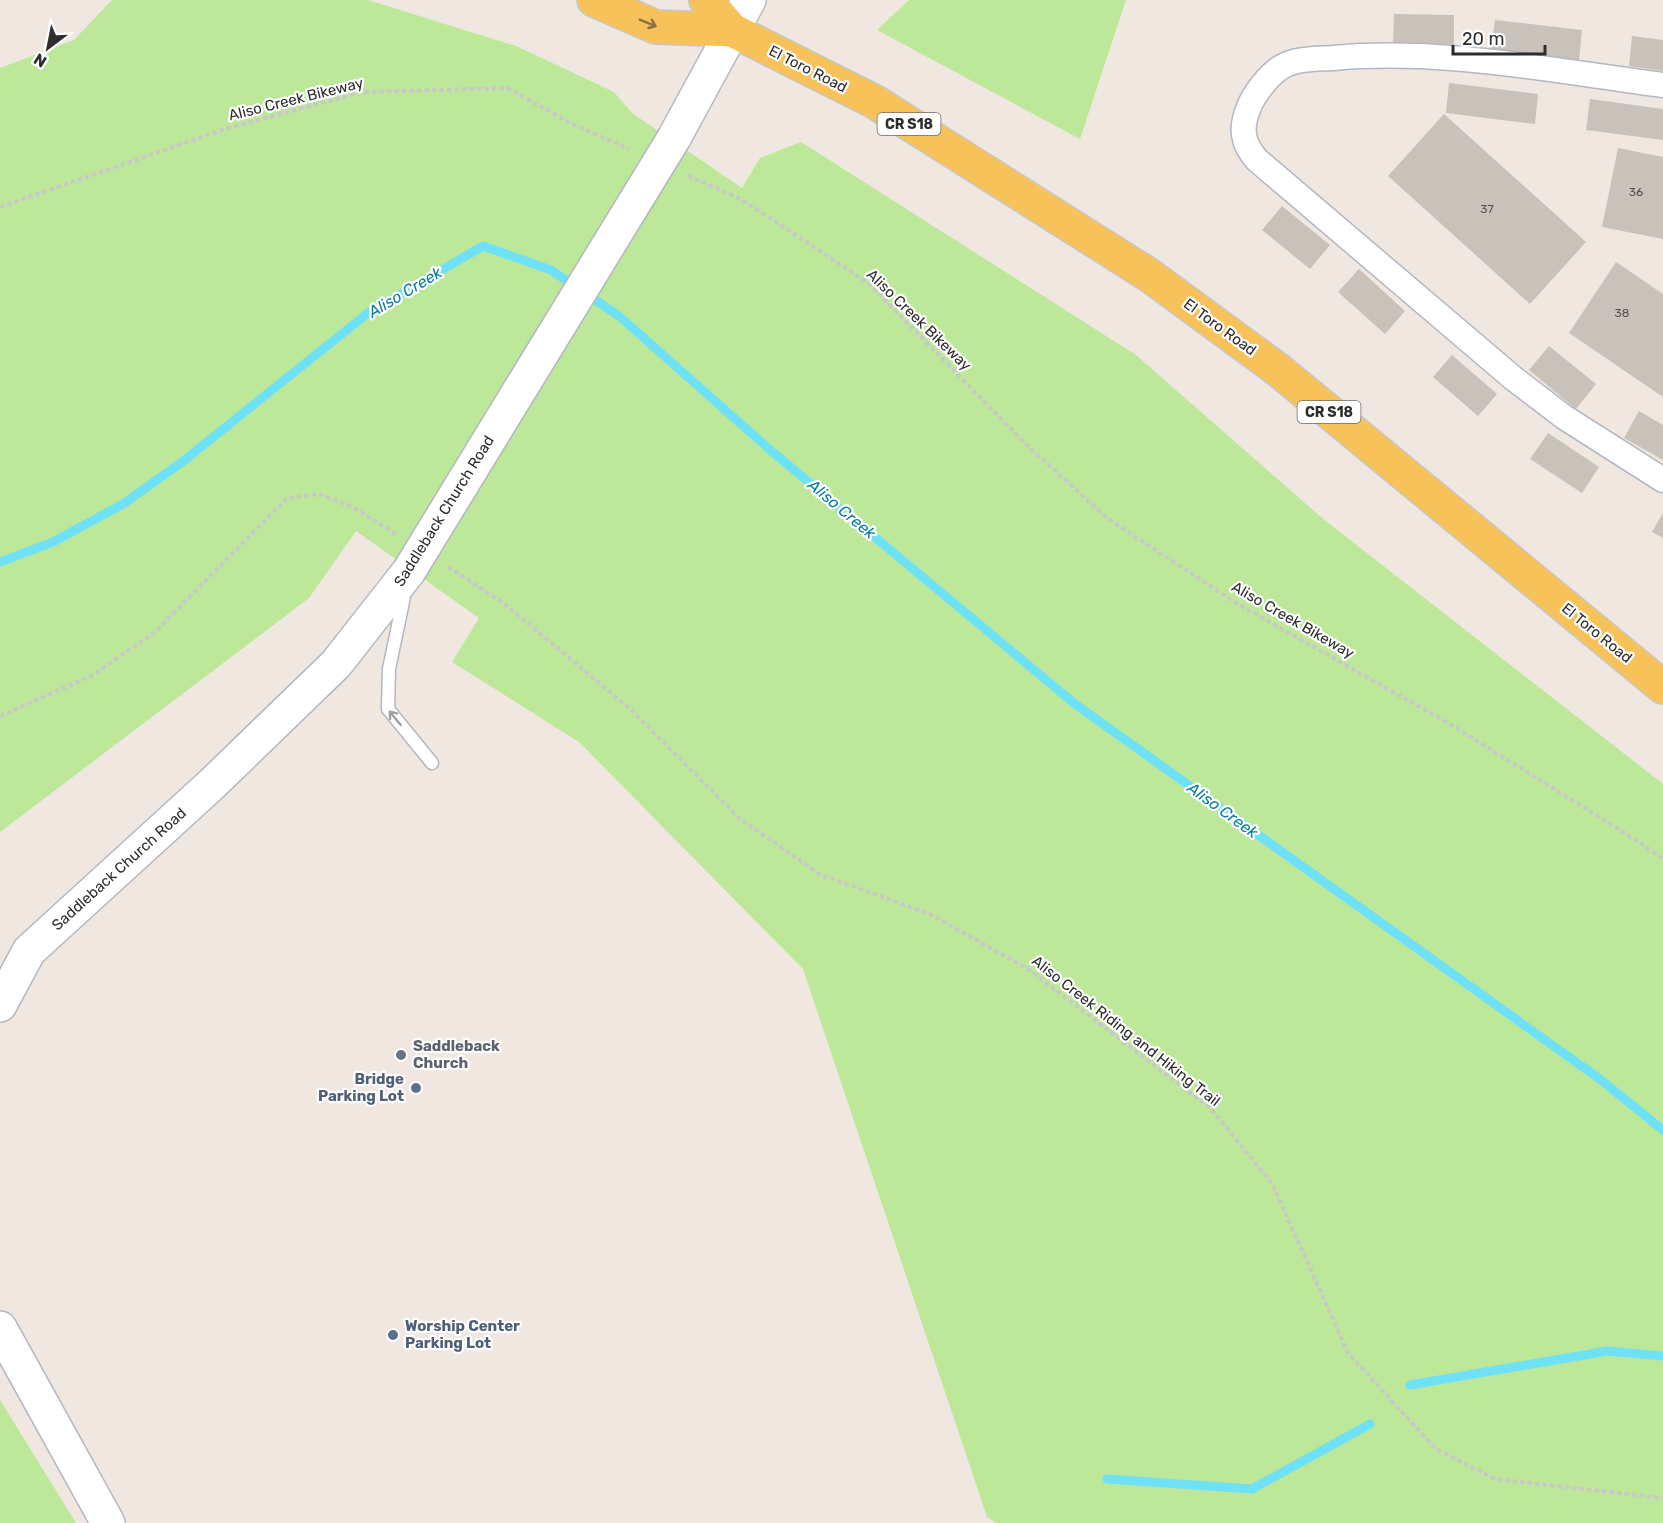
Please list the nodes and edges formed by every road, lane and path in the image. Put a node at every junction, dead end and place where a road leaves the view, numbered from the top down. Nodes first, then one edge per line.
1 (594, 0) edge
2 (706, 0) edge
3 (749, 0) edge
4 (732, 30) junction
5 (1663, 85) edge
6 (636, 152) dead end
7 (678, 171) dead end
8 (0, 207) edge
9 (1663, 480) edge
10 (403, 538) dead end
11 (443, 564) dead end
12 (409, 571) junction
13 (1663, 687) edge
14 (0, 716) edge
15 (432, 763) dead end
16 (1663, 859) edge
17 (0, 1005) edge
18 (0, 1328) edge
19 (1663, 1498) edge
20 (108, 1523) edge

1 -> 4 main road, El Toro Road / CR S18
2 - 4 main road, El Toro Road / CR S18
3 - 4 main road, Saddleback Church Road
4 - 12 main road, Saddleback Church Road, bridge
4 - 13 main road, El Toro Road / CR S18
5 - 9 street
6 - 8 path, Aliso Creek Bikeway
7 - 16 path, Aliso Creek Bikeway
10 - 14 path
11 - 19 path, Aliso Creek Riding and Hiking Trail
15 -> 12 lane
12 - 17 main road, Saddleback Church Road
18 - 20 main road

